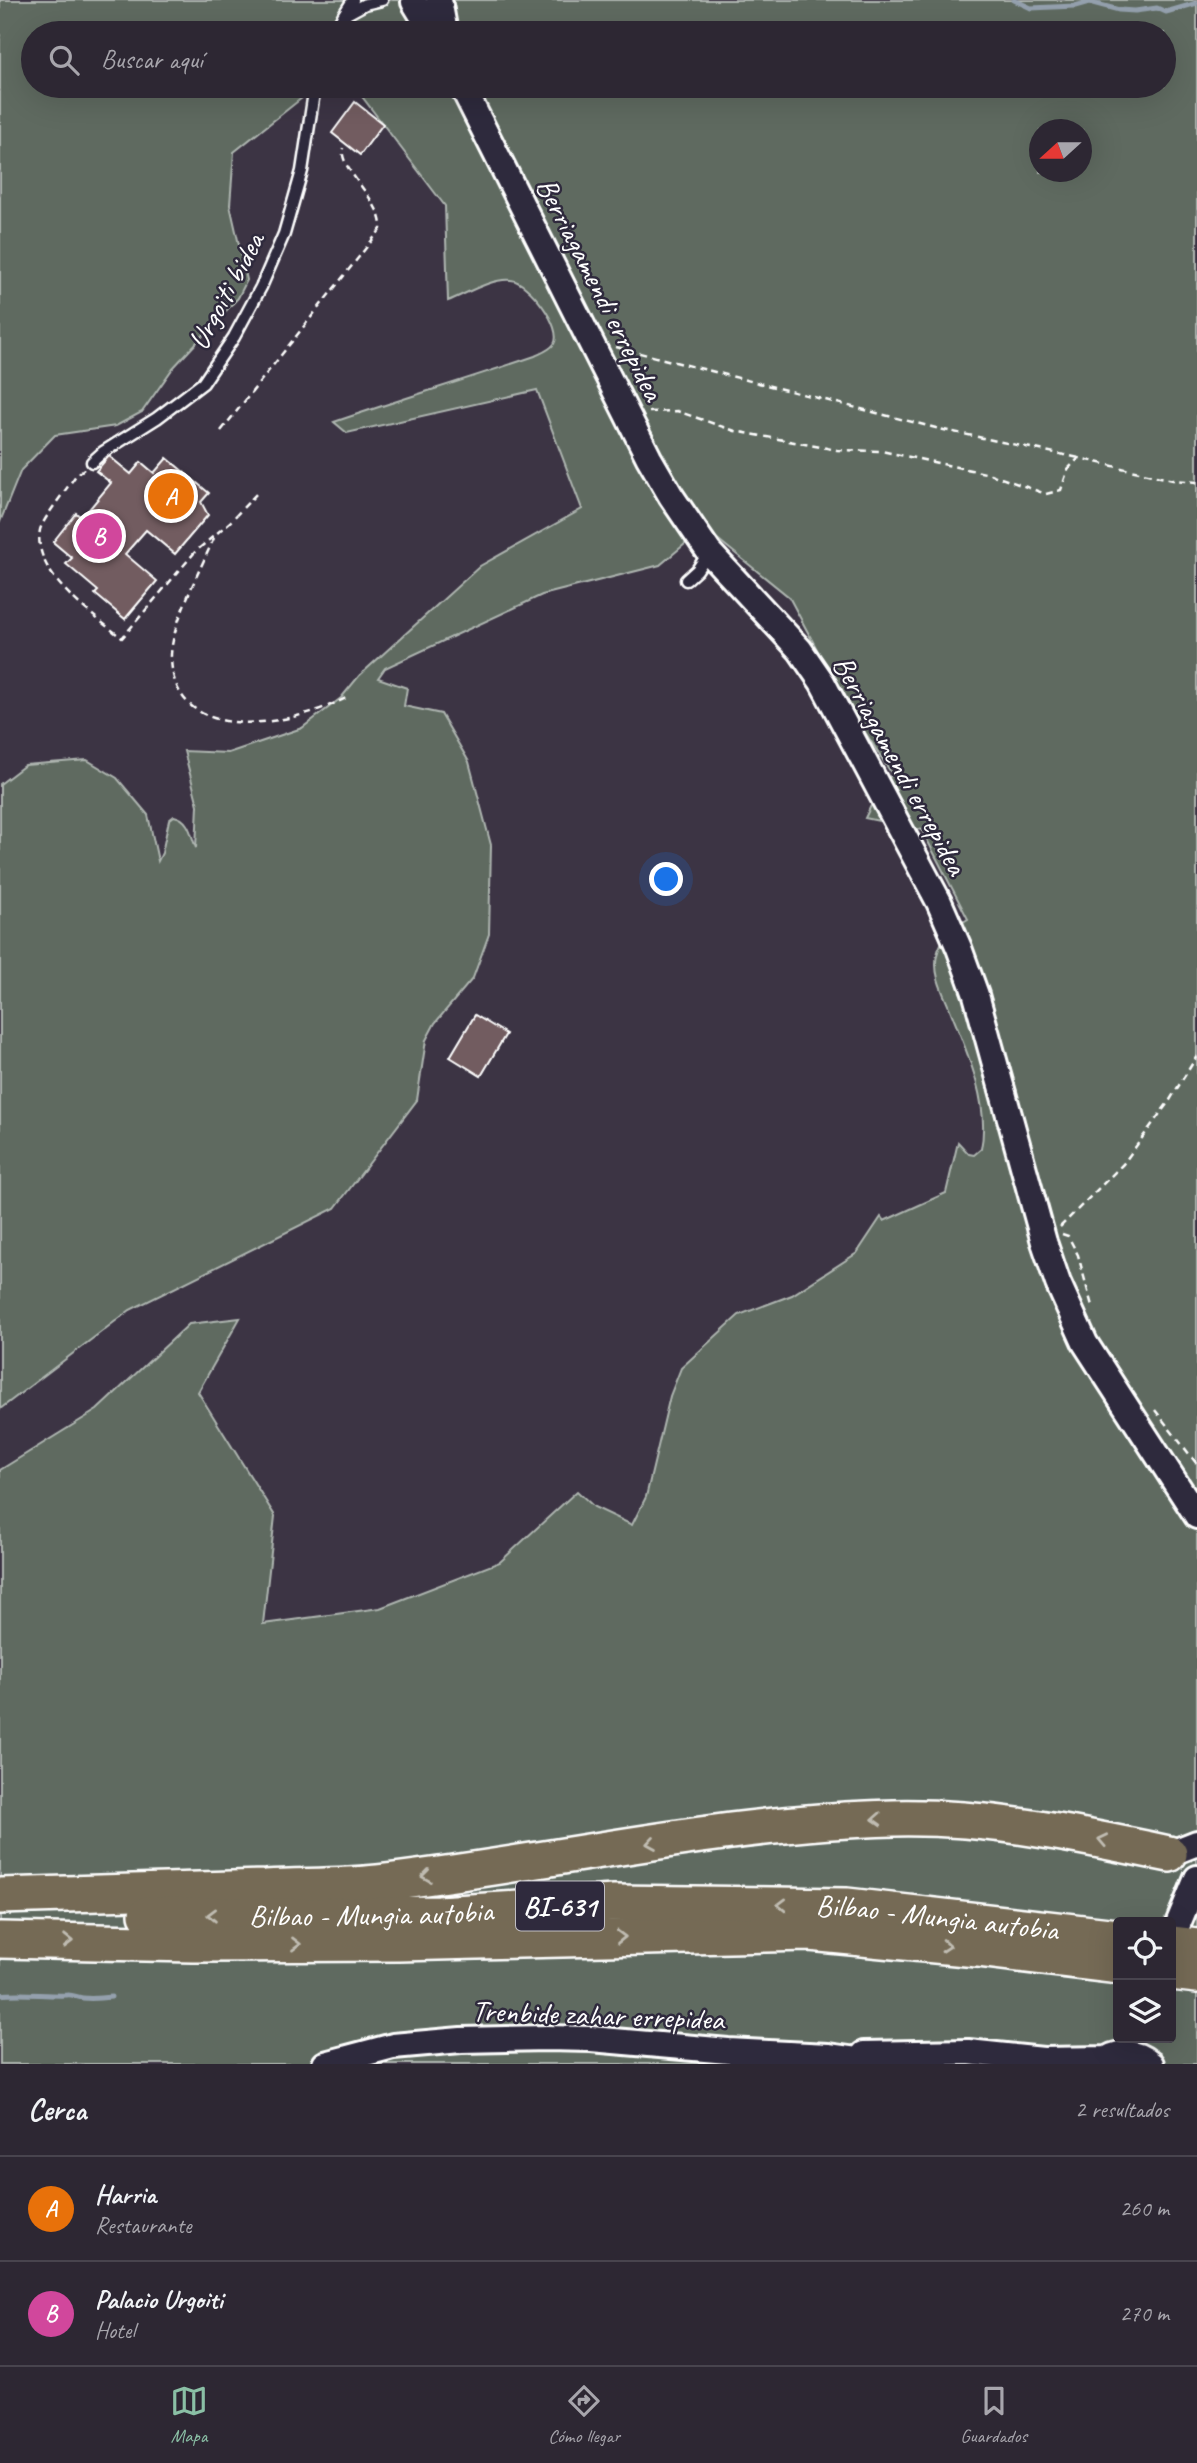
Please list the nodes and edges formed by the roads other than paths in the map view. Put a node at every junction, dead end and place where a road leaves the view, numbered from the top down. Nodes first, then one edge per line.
1 (353, 0) edge
2 (382, 0) edge
3 (439, 0) edge
4 (417, 1) edge
5 (343, 16) junction
6 (340, 21) edge
7 (427, 21) edge
8 (442, 21) edge
9 (314, 98) edge
10 (468, 98) edge
11 (92, 462) road end
12 (709, 552) junction
13 (686, 580) dead end
14 (1197, 1516) edge
15 (1183, 1848) edge
16 (1196, 1879) edge
17 (0, 1896) edge
18 (0, 1912) edge
19 (1176, 1929) edge
20 (1113, 1936) edge
21 (0, 1940) edge
22 (1176, 1943) edge
23 (1197, 1947) edge
24 (1113, 1965) edge
25 (1176, 1973) edge
26 (1197, 1975) edge
27 (1145, 2053) edge
28 (1109, 2054) edge
29 (828, 2056) junction
30 (325, 2064) edge
31 (885, 2064) edge

1 - 5 lane
2 - 5 lane
3 - 8 street
4 - 7 street
5 - 6 lane
9 - 11 lane, Urgoiti bidea
10 - 12 street, Berriagamendi errepidea
12 - 13 lane
12 - 14 street, Berriagamendi errepidea
15 - 16 street
15 -> 17 highway
16 - 19 street
20 -> 18 highway, Bilbao - Mungia autobia / BI-631
21 -> 24 highway, Bilbao - Mungia autobia / BI-631
22 - 23 highway
25 - 26 highway
27 - 28 street, Trenbide zahar errepidea
28 - 29 street, Trenbide zahar errepidea
29 - 30 street, Trenbide zahar errepidea
29 - 31 street, Trenbide zahar errepidea

